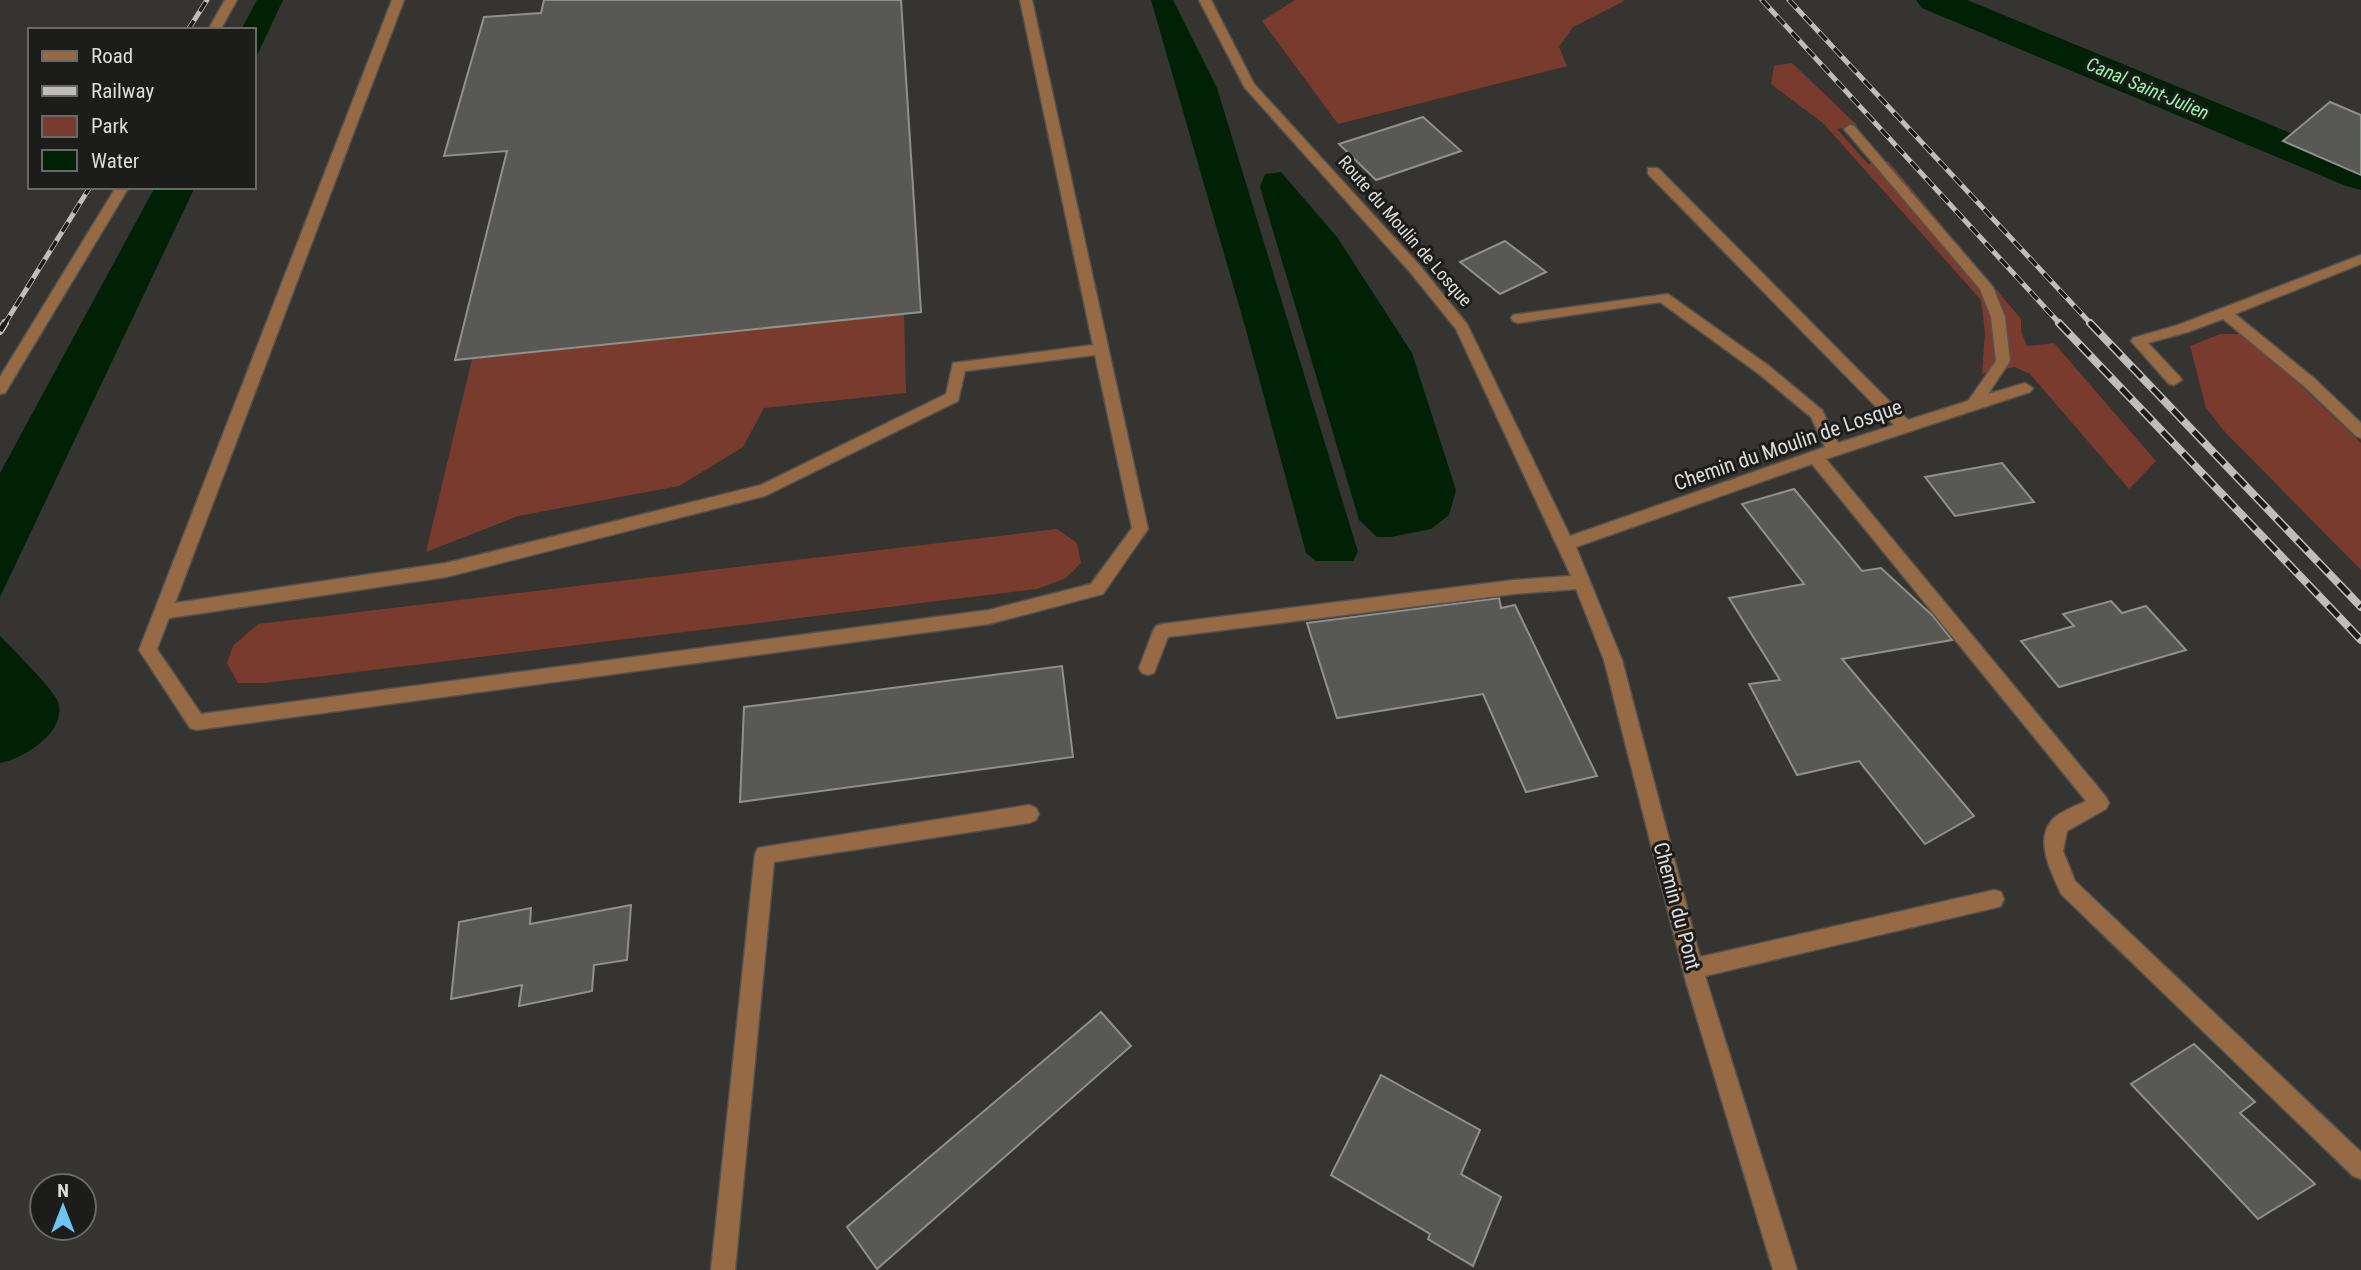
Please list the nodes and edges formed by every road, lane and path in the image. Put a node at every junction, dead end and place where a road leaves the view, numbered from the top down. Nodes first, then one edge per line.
1 (230, 0) edge
2 (398, 0) edge
3 (1026, 0) edge
4 (1205, 0) edge
5 (215, 28) edge
6 (1850, 129) dead end
7 (1653, 171) dead end
8 (122, 189) edge
9 (2361, 259) edge
10 (2224, 312) junction
11 (1518, 318) dead end
12 (1101, 349) junction
13 (2174, 380) dead end
14 (2025, 387) dead end
15 (0, 389) edge
16 (1973, 405) junction
17 (1905, 428) junction
18 (2361, 432) edge
19 (1834, 450) junction
20 (1815, 457) junction
21 (1566, 544) junction
22 (1581, 582) junction
23 (163, 612) junction
24 (1148, 668) dead end
25 (1029, 814) dead end
26 (1994, 899) dead end
27 (1693, 969) junction
28 (2361, 1168) edge
29 (723, 1270) edge
30 (1785, 1270) edge

1 - 5 street
2 - 23 street
3 - 12 street
4 - 21 street, Route du Moulin de Losque
6 - 16 street
7 - 17 street
8 - 15 street
9 - 10 street
10 - 13 street
10 - 18 street
11 - 19 street
12 - 23 street
12 - 23 street
14 - 16 street, Chemin du Moulin de Losque
16 - 17 street, Chemin du Moulin de Losque
17 - 19 street, Chemin du Moulin de Losque
19 - 20 street, Chemin du Moulin de Losque
20 - 21 street, Chemin du Moulin de Losque
20 - 28 street
21 - 22 street, Chemin du Pont
22 - 24 street
22 - 27 street, Chemin du Pont
25 - 29 street
26 - 27 street
27 - 30 street, Chemin du Pont

